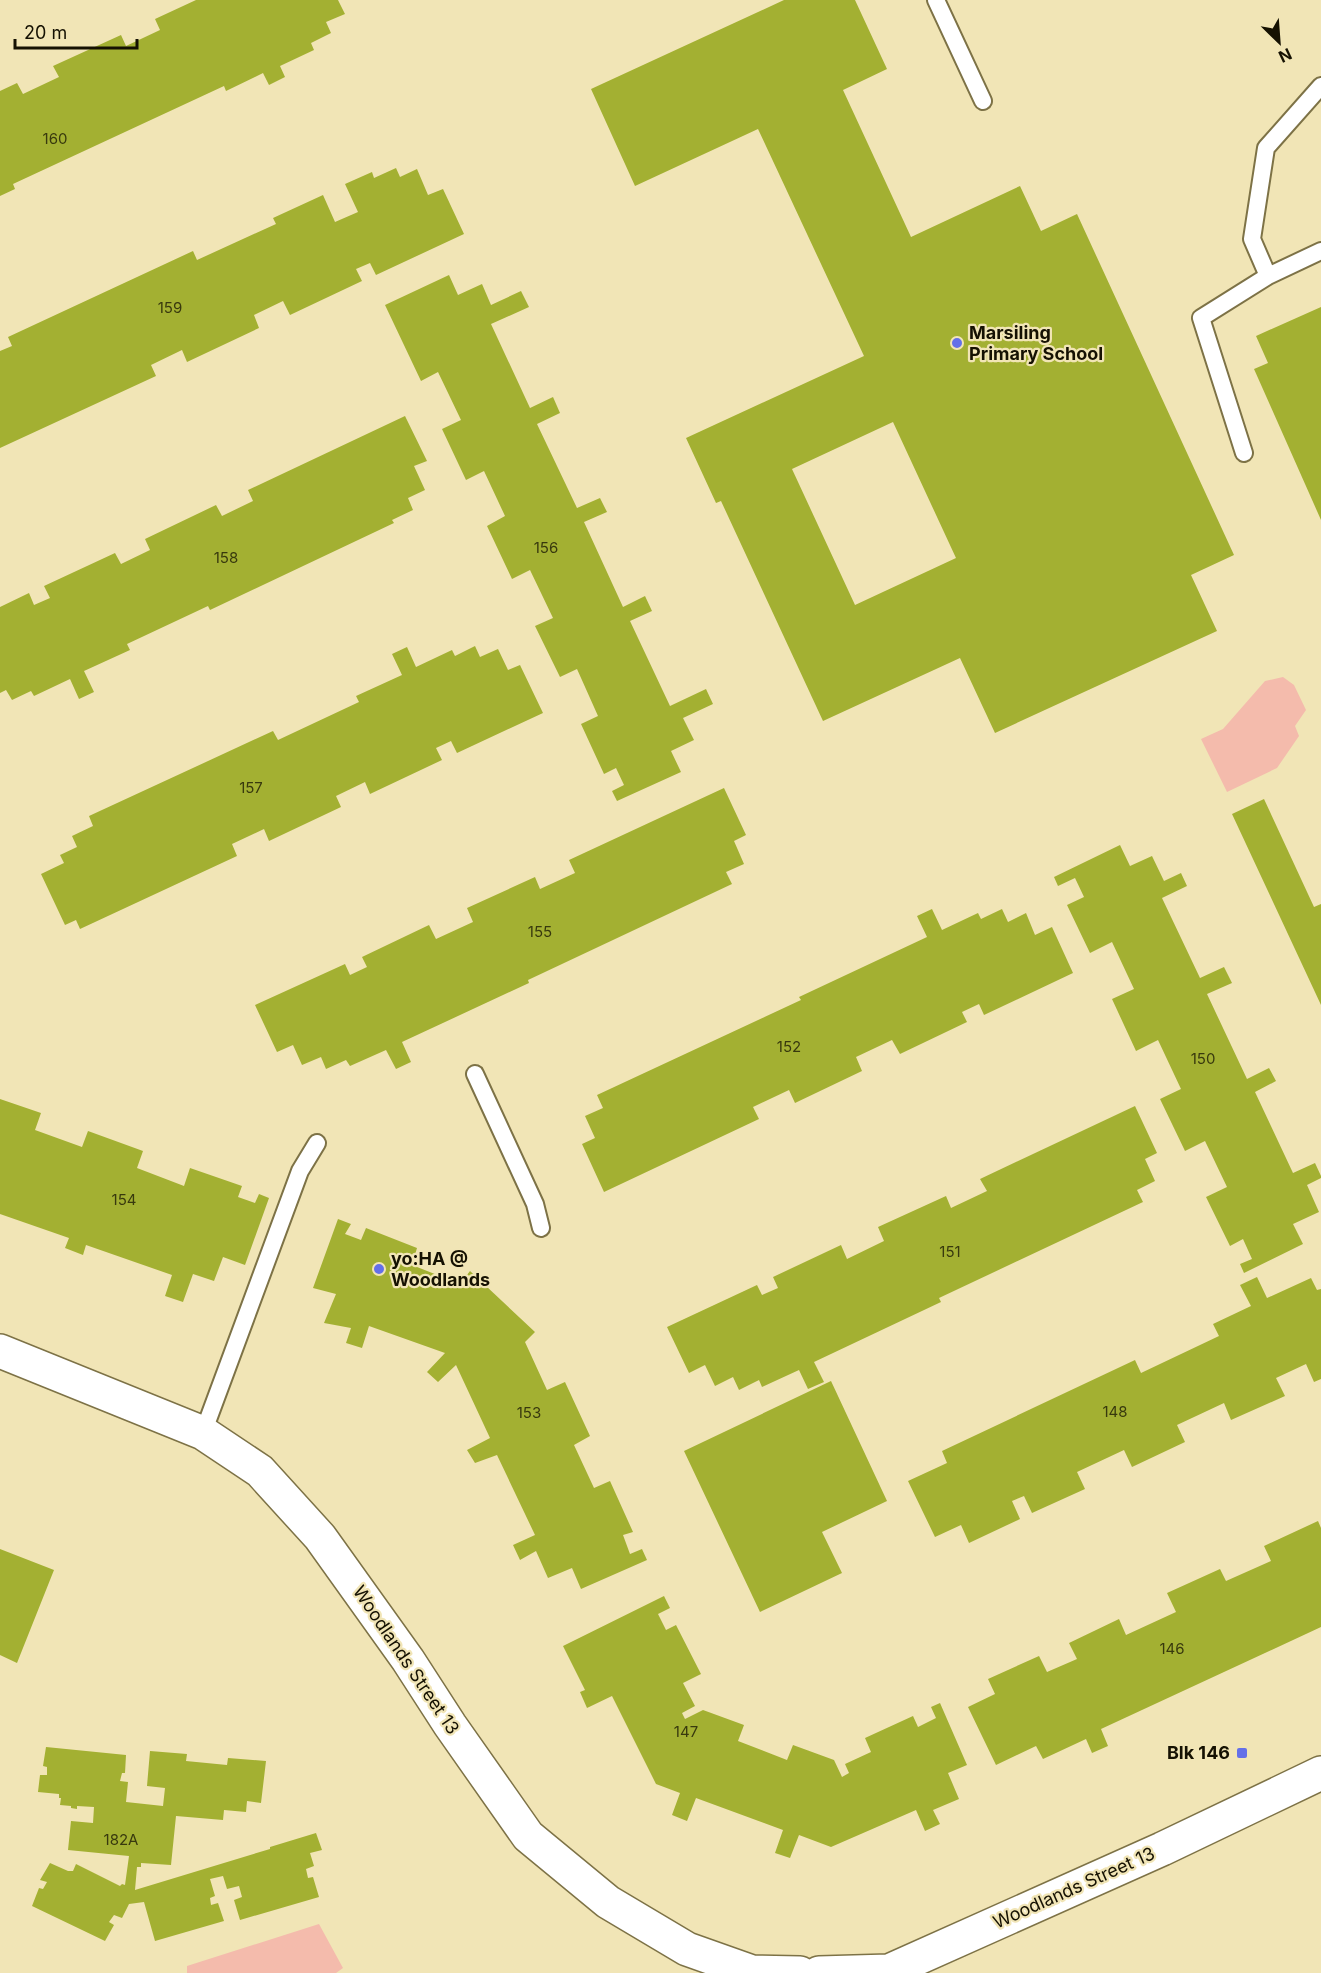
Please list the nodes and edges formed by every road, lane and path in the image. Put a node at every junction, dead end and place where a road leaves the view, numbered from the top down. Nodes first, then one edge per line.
1 (936, 0) edge
2 (1321, 86) edge
3 (983, 101) dead end
4 (1321, 251) edge
5 (1268, 276) junction
6 (1244, 453) dead end
7 (475, 1074) dead end
8 (317, 1143) dead end
9 (541, 1228) dead end
10 (0, 1351) edge
11 (203, 1433) junction
12 (1321, 1773) edge
13 (800, 1973) edge
14 (819, 1973) edge

1 - 3 lane
2 - 5 lane
4 - 5 lane
5 - 6 lane
7 - 9 lane
8 - 11 lane
10 - 11 street, Woodlands Street 13
11 - 13 street, Woodlands Street 13
12 - 14 street, Woodlands Street 13

